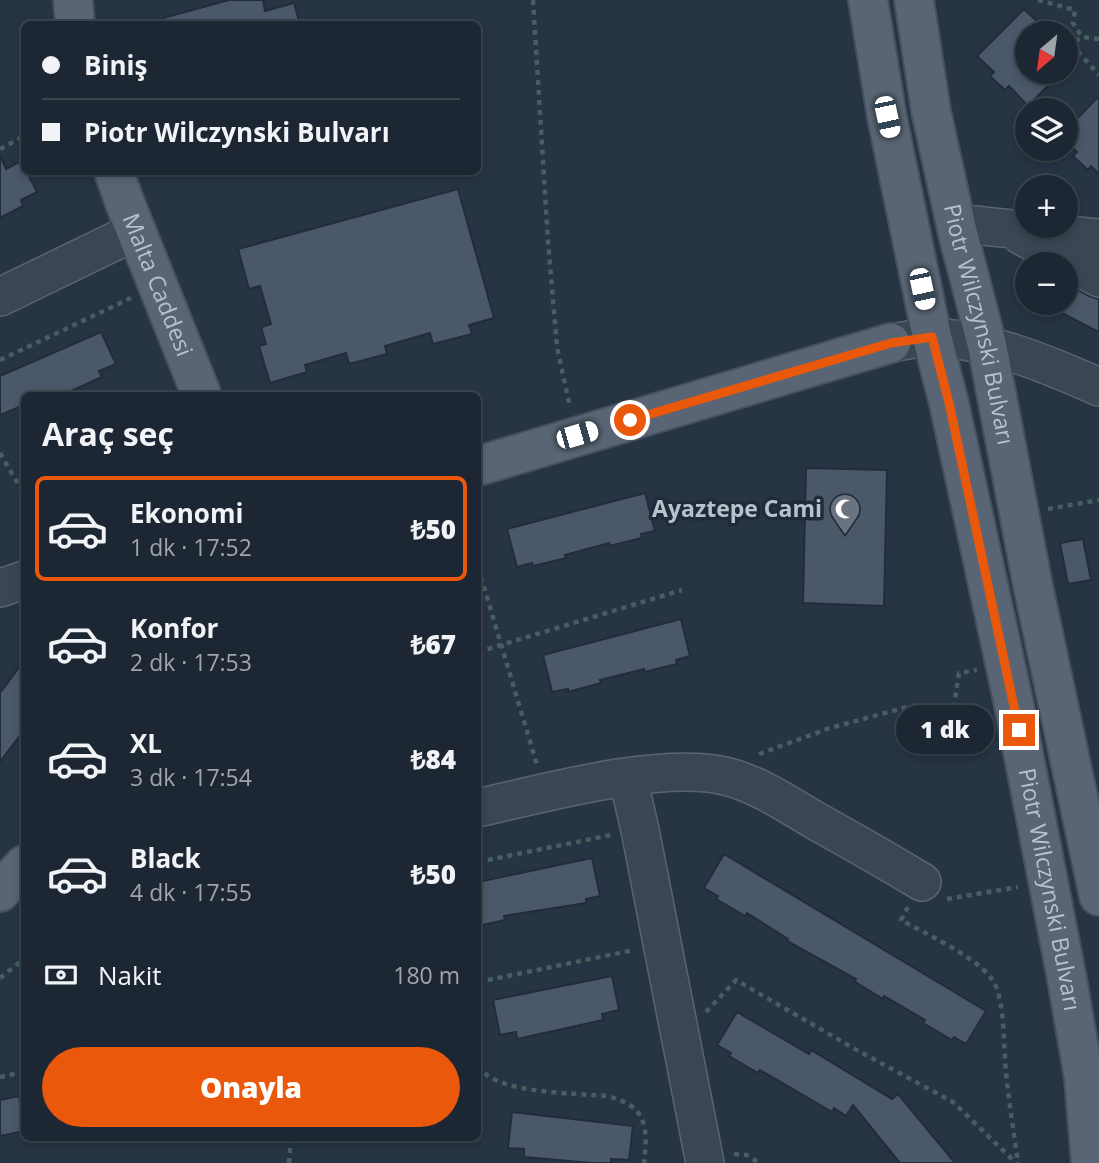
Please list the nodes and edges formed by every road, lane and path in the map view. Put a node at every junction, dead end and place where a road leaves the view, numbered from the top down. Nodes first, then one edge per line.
1 (73, 0) edge
2 (533, 0) edge
3 (869, 0) edge
4 (914, 0) edge
5 (1038, 0) edge
6 (75, 21) edge
7 (1082, 37) junction
8 (1099, 39) edge
9 (1099, 75) edge
10 (21, 138) edge
11 (0, 149) edge
12 (115, 175) edge
13 (955, 223) junction
14 (1005, 227) junction
15 (136, 231) junction
16 (1099, 238) edge
17 (1099, 278) edge
18 (158, 286) junction
19 (0, 297) edge
20 (932, 337) junction
21 (891, 343) joint
22 (987, 345) junction
23 (0, 360) edge
24 (1099, 387) edge
25 (200, 392) edge
26 (577, 435) junction
27 (0, 453) edge
28 (481, 465) edge
29 (21, 489) edge
30 (1099, 500) edge
31 (1037, 511) dead end
32 (481, 576) edge
33 (21, 581) edge
34 (0, 588) edge
35 (682, 590) dead end
36 (502, 643) junction
37 (481, 651) edge
38 (959, 673) dead end
39 (758, 755) dead end
40 (628, 778) junction
41 (545, 793) junction
42 (481, 807) edge
43 (640, 830) junction
44 (481, 861) edge
45 (21, 868) edge
46 (1029, 885) dead end
47 (0, 892) edge
48 (922, 896) junction
49 (1099, 896) edge
50 (21, 898) edge
51 (0, 901) edge
52 (663, 944) junction
53 (21, 961) edge
54 (0, 978) edge
55 (481, 981) edge
56 (681, 1039) junction
57 (481, 1069) edge
58 (21, 1073) edge
59 (0, 1077) edge
60 (291, 1141) edge
61 (289, 1163) edge
62 (645, 1163) edge
63 (705, 1163) edge
64 (1017, 1163) edge
65 (1091, 1163) edge

1 - 6 main road
2 - 26 path
3 - 20 main road, Piotr Wilczynski Bulvarı
4 - 13 main road, Piotr Wilczynski Bulvarı
5 - 7 path
7 - 8 path
7 - 9 path
10 - 11 path
12 - 15 main road, Malta Caddesi
13 - 14 street
13 - 22 main road, Piotr Wilczynski Bulvarı
14 - 16 street
14 - 17 street
15 - 18 main road, Malta Caddesi
15 - 19 street
18 - 23 path
18 - 25 main road, Malta Caddesi
20 - 21 street
20 - 22 street
20 - 65 main road, Piotr Wilczynski Bulvarı
21 - 26 main road
22 - 24 street
22 - 49 main road, Piotr Wilczynski Bulvarı
26 - 28 main road
27 - 29 path
30 - 31 path
32 - 36 path
33 - 34 street
35 - 36 path
36 - 37 path
36 - 41 path
38 - 39 path
40 - 41 street
40 - 43 street
40 - 48 street
41 - 42 street
43 - 44 path
43 - 52 street
45 - 47 main road
46 - 48 path
48 - 64 path
50 - 51 street
52 - 55 path
52 - 56 street
53 - 54 path
56 - 63 street
56 - 64 path
57 - 62 path
58 - 59 path
60 - 61 path

